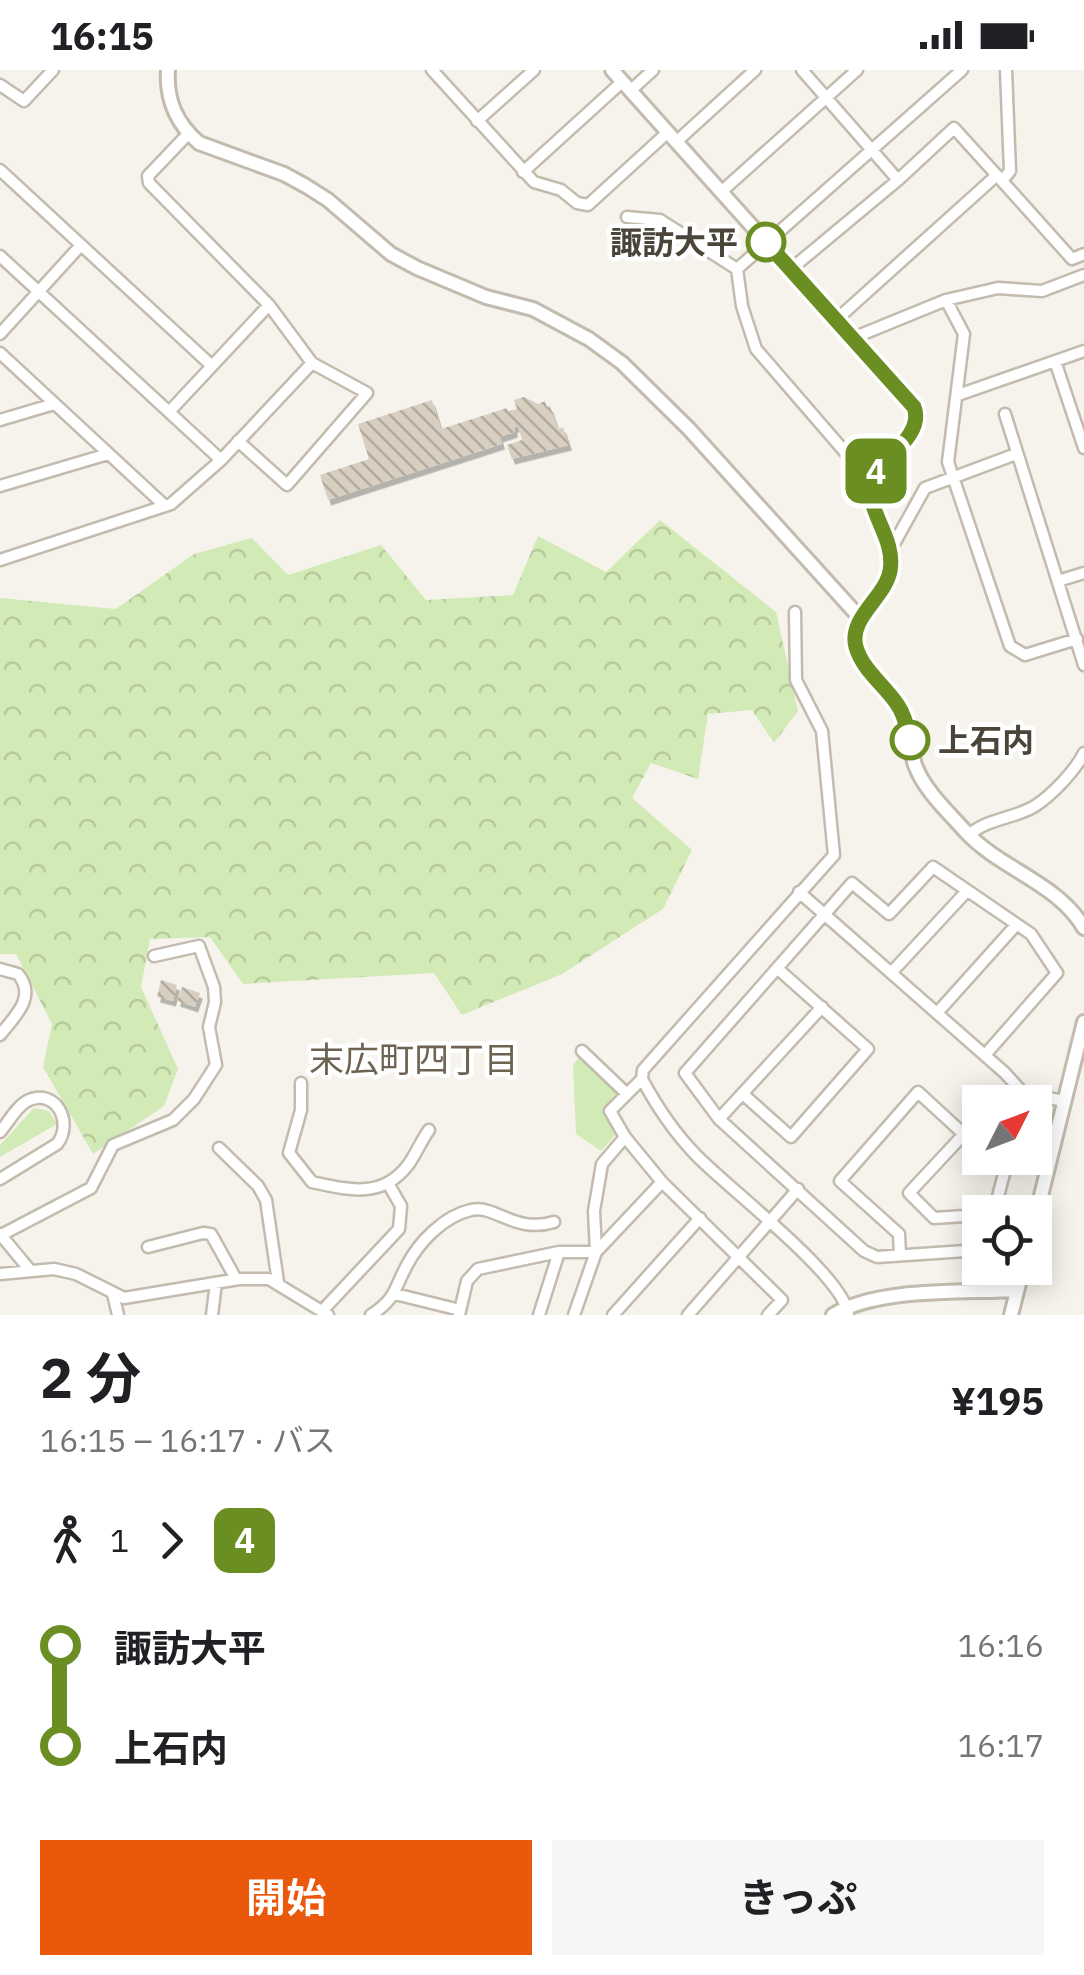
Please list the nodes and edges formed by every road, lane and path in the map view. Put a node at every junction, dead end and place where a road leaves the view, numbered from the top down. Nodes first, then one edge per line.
1 (53, 70) edge
2 (168, 70) edge
3 (432, 70) edge
4 (534, 70) edge
5 (612, 70) edge
6 (653, 70) edge
7 (755, 70) edge
8 (802, 70) edge
9 (857, 70) edge
10 (962, 70) edge
11 (1006, 70) edge
12 (0, 85) edge
13 (626, 86) junction
14 (826, 98) junction
15 (477, 121) junction
16 (188, 134) junction
17 (671, 138) junction
18 (872, 150) junction
19 (0, 170) edge
20 (523, 172) junction
21 (999, 178) junction
22 (898, 180) junction
23 (721, 192) junction
24 (626, 218) dead end
25 (766, 242) junction
26 (82, 245) junction
27 (1084, 254) edge
28 (0, 256) edge
29 (737, 269) junction
30 (791, 269) junction
31 (1084, 275) edge
32 (39, 292) junction
33 (946, 300) junction
34 (269, 305) junction
35 (836, 320) junction
36 (0, 334) edge
37 (853, 338) junction
38 (1084, 351) edge
39 (0, 353) edge
40 (1056, 361) junction
41 (312, 363) junction
42 (212, 366) junction
43 (958, 395) junction
44 (54, 404) junction
45 (169, 412) junction
46 (1006, 414) dead end
47 (0, 420) edge
48 (238, 441) junction
49 (1084, 448) edge
50 (108, 454) junction
51 (1016, 454) junction
52 (221, 460) junction
53 (954, 478) junction
54 (870, 481) junction
55 (0, 486) edge
56 (165, 506) junction
57 (890, 544) junction
58 (0, 560) edge
59 (1084, 572) edge
60 (1058, 582) junction
61 (795, 612) dead end
62 (861, 619) junction
63 (1077, 640) junction
64 (1084, 665) edge
65 (1084, 753) edge
66 (969, 836) junction
67 (799, 892) junction
68 (966, 892) junction
69 (824, 914) junction
70 (1016, 925) junction
71 (1084, 928) edge
72 (154, 956) dead end
73 (778, 968) junction
74 (0, 969) edge
75 (891, 973) junction
76 (822, 1007) junction
77 (937, 1013) junction
78 (1084, 1022) edge
79 (0, 1034) edge
80 (1082, 1042) edge
81 (582, 1051) dead end
82 (985, 1055) junction
83 (1078, 1074) edge
84 (642, 1079) junction
85 (300, 1083) dead end
86 (1011, 1085) edge
87 (627, 1094) junction
88 (744, 1095) junction
89 (1052, 1100) edge
90 (1064, 1101) junction
91 (719, 1119) junction
92 (429, 1130) dead end
93 (0, 1132) edge
94 (962, 1132) edge
95 (962, 1136) edge
96 (625, 1137) junction
97 (219, 1148) dead end
98 (0, 1179) edge
99 (662, 1182) junction
100 (389, 1186) junction
101 (798, 1189) junction
102 (1041, 1195) edge
103 (962, 1216) edge
104 (700, 1218) junction
105 (554, 1222) dead end
106 (770, 1222) junction
107 (1, 1234) edge
108 (148, 1247) dead end
109 (962, 1251) edge
110 (559, 1252) junction
111 (596, 1252) junction
112 (900, 1255) junction
113 (738, 1258) junction
114 (29, 1269) junction
115 (0, 1274) edge
116 (236, 1279) junction
117 (278, 1282) junction
118 (216, 1284) junction
119 (1019, 1285) edge
120 (1018, 1290) junction
121 (112, 1294) junction
122 (395, 1294) junction
123 (386, 1310) edge
124 (848, 1310) edge
125 (575, 1311) edge
126 (460, 1312) edge
127 (326, 1313) edge
128 (118, 1315) edge
129 (212, 1315) edge
130 (371, 1315) edge
131 (539, 1315) edge
132 (585, 1315) edge
133 (613, 1315) edge
134 (688, 1315) edge
135 (768, 1315) edge
136 (833, 1315) edge
137 (1011, 1315) edge

1 - 12 street
2 - 16 street
3 - 15 street
4 - 15 street
5 - 13 street
6 - 13 street
7 - 17 street
8 - 14 street
9 - 14 street
10 - 18 street
11 - 21 street
13 - 17 street
13 - 20 street
14 - 18 street
14 - 23 street
15 - 20 street
16 - 34 street
16 - 62 street
17 - 20 street
17 - 23 street
18 - 22 street
18 - 25 street
19 - 26 street
21 - 22 street
21 - 27 street
21 - 35 street
22 - 30 street
23 - 25 street
24 - 29 street
25 - 29 street
25 - 30 street
26 - 32 street
26 - 42 street
28 - 32 street
29 - 54 street
30 - 35 street
31 - 33 street
32 - 36 street
32 - 45 street
33 - 37 street
33 - 43 street
34 - 41 street
34 - 42 street
35 - 37 street
37 - 54 street
38 - 40 street
39 - 44 street
40 - 43 street
40 - 49 street
41 - 48 street
41 - 48 street
42 - 45 street
43 - 53 street
44 - 47 street
44 - 50 street
45 - 52 street
46 - 51 street
48 - 52 street
50 - 55 street
50 - 56 street
51 - 53 street
51 - 60 street
52 - 56 street
53 - 57 street
53 - 63 street
54 - 57 street
56 - 58 street
57 - 62 street
59 - 60 street
60 - 63 street
61 - 67 street
62 - 66 street
63 - 64 street
65 - 66 street
66 - 71 street
67 - 69 street
67 - 84 street
68 - 69 street
68 - 70 street
68 - 75 street
69 - 73 street
69 - 75 street
70 - 77 street
70 - 82 street
72 - 107 street
73 - 76 street
73 - 91 street
74 - 79 street
75 - 77 street
76 - 88 street
76 - 88 street
77 - 82 street
78 - 80 street
80 - 83 street
81 - 87 street
82 - 86 street
83 - 90 street
84 - 87 street
84 - 106 street
85 - 100 street
87 - 96 street
88 - 91 street
89 - 90 street
90 - 102 street
91 - 101 street
92 - 100 street
93 - 98 street
94 - 112 street
95 - 103 street
96 - 99 street
96 - 111 street
97 - 117 street
99 - 104 street
99 - 111 street
100 - 127 street
101 - 106 street
101 - 112 street
104 - 113 street
104 - 133 street
105 - 122 street
106 - 113 street
106 - 124 street
107 - 114 street
108 - 116 street
109 - 112 street
110 - 111 street
110 - 126 street
110 - 131 street
111 - 125 street
113 - 134 street
113 - 135 street
114 - 115 street
114 - 121 street
116 - 117 street
116 - 118 street
117 - 127 street
118 - 121 street
118 - 129 street
119 - 120 street
120 - 124 street
120 - 137 street
121 - 128 street
122 - 123 street
122 - 126 street
123 - 130 street
124 - 136 street
125 - 132 street

